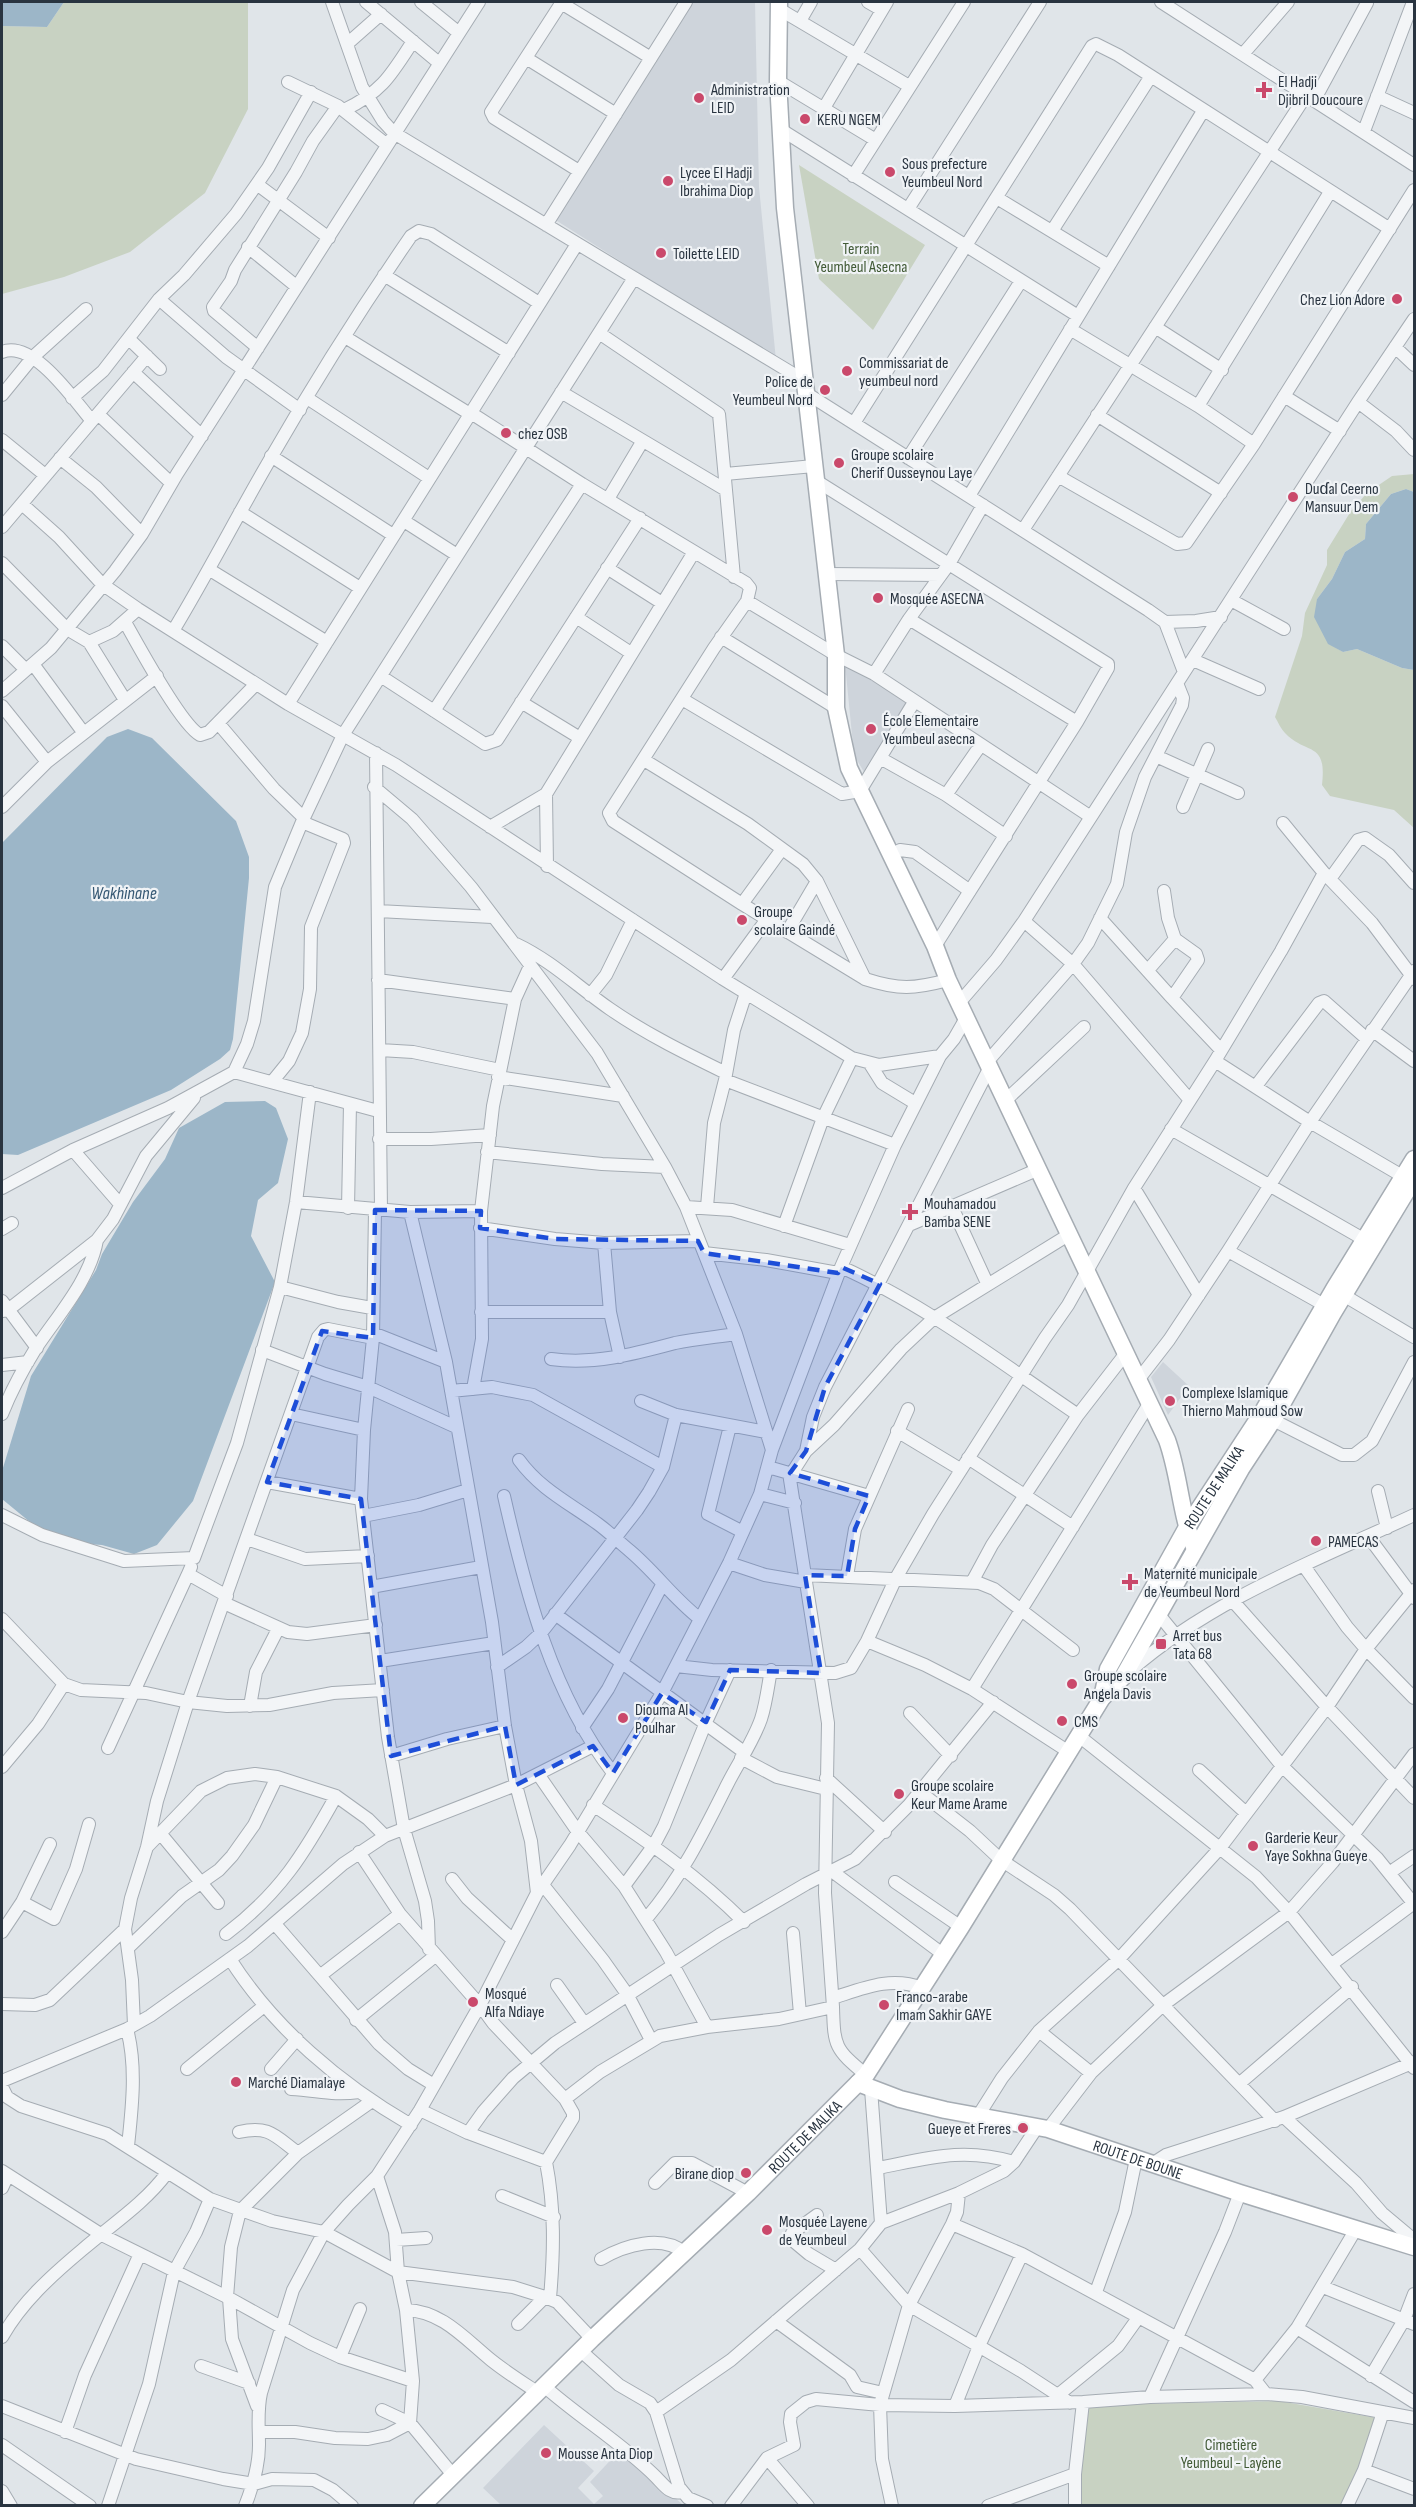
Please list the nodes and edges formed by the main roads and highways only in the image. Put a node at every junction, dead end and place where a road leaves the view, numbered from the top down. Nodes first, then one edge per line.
1 (779, 5) edge
2 (1414, 1159) edge
3 (1409, 1178) edge
4 (1186, 1529) junction
5 (1194, 1549) junction
6 (1102, 1698) junction
7 (865, 2082) junction
8 (1414, 2245) edge
9 (422, 2505) edge

1 - 4 main road
2 - 3 main road, ROUTE DE MALIKA
3 - 4 main road, ROUTE DE MALIKA
3 - 5 main road, ROUTE DE MALIKA
4 - 5 main road
4 - 6 main road, ROUTE DE MALIKA
5 - 6 main road, ROUTE DE MALIKA
6 - 7 main road, ROUTE DE MALIKA
7 - 8 main road, ROUTE DE BOUNE
7 - 9 main road, ROUTE DE MALIKA

